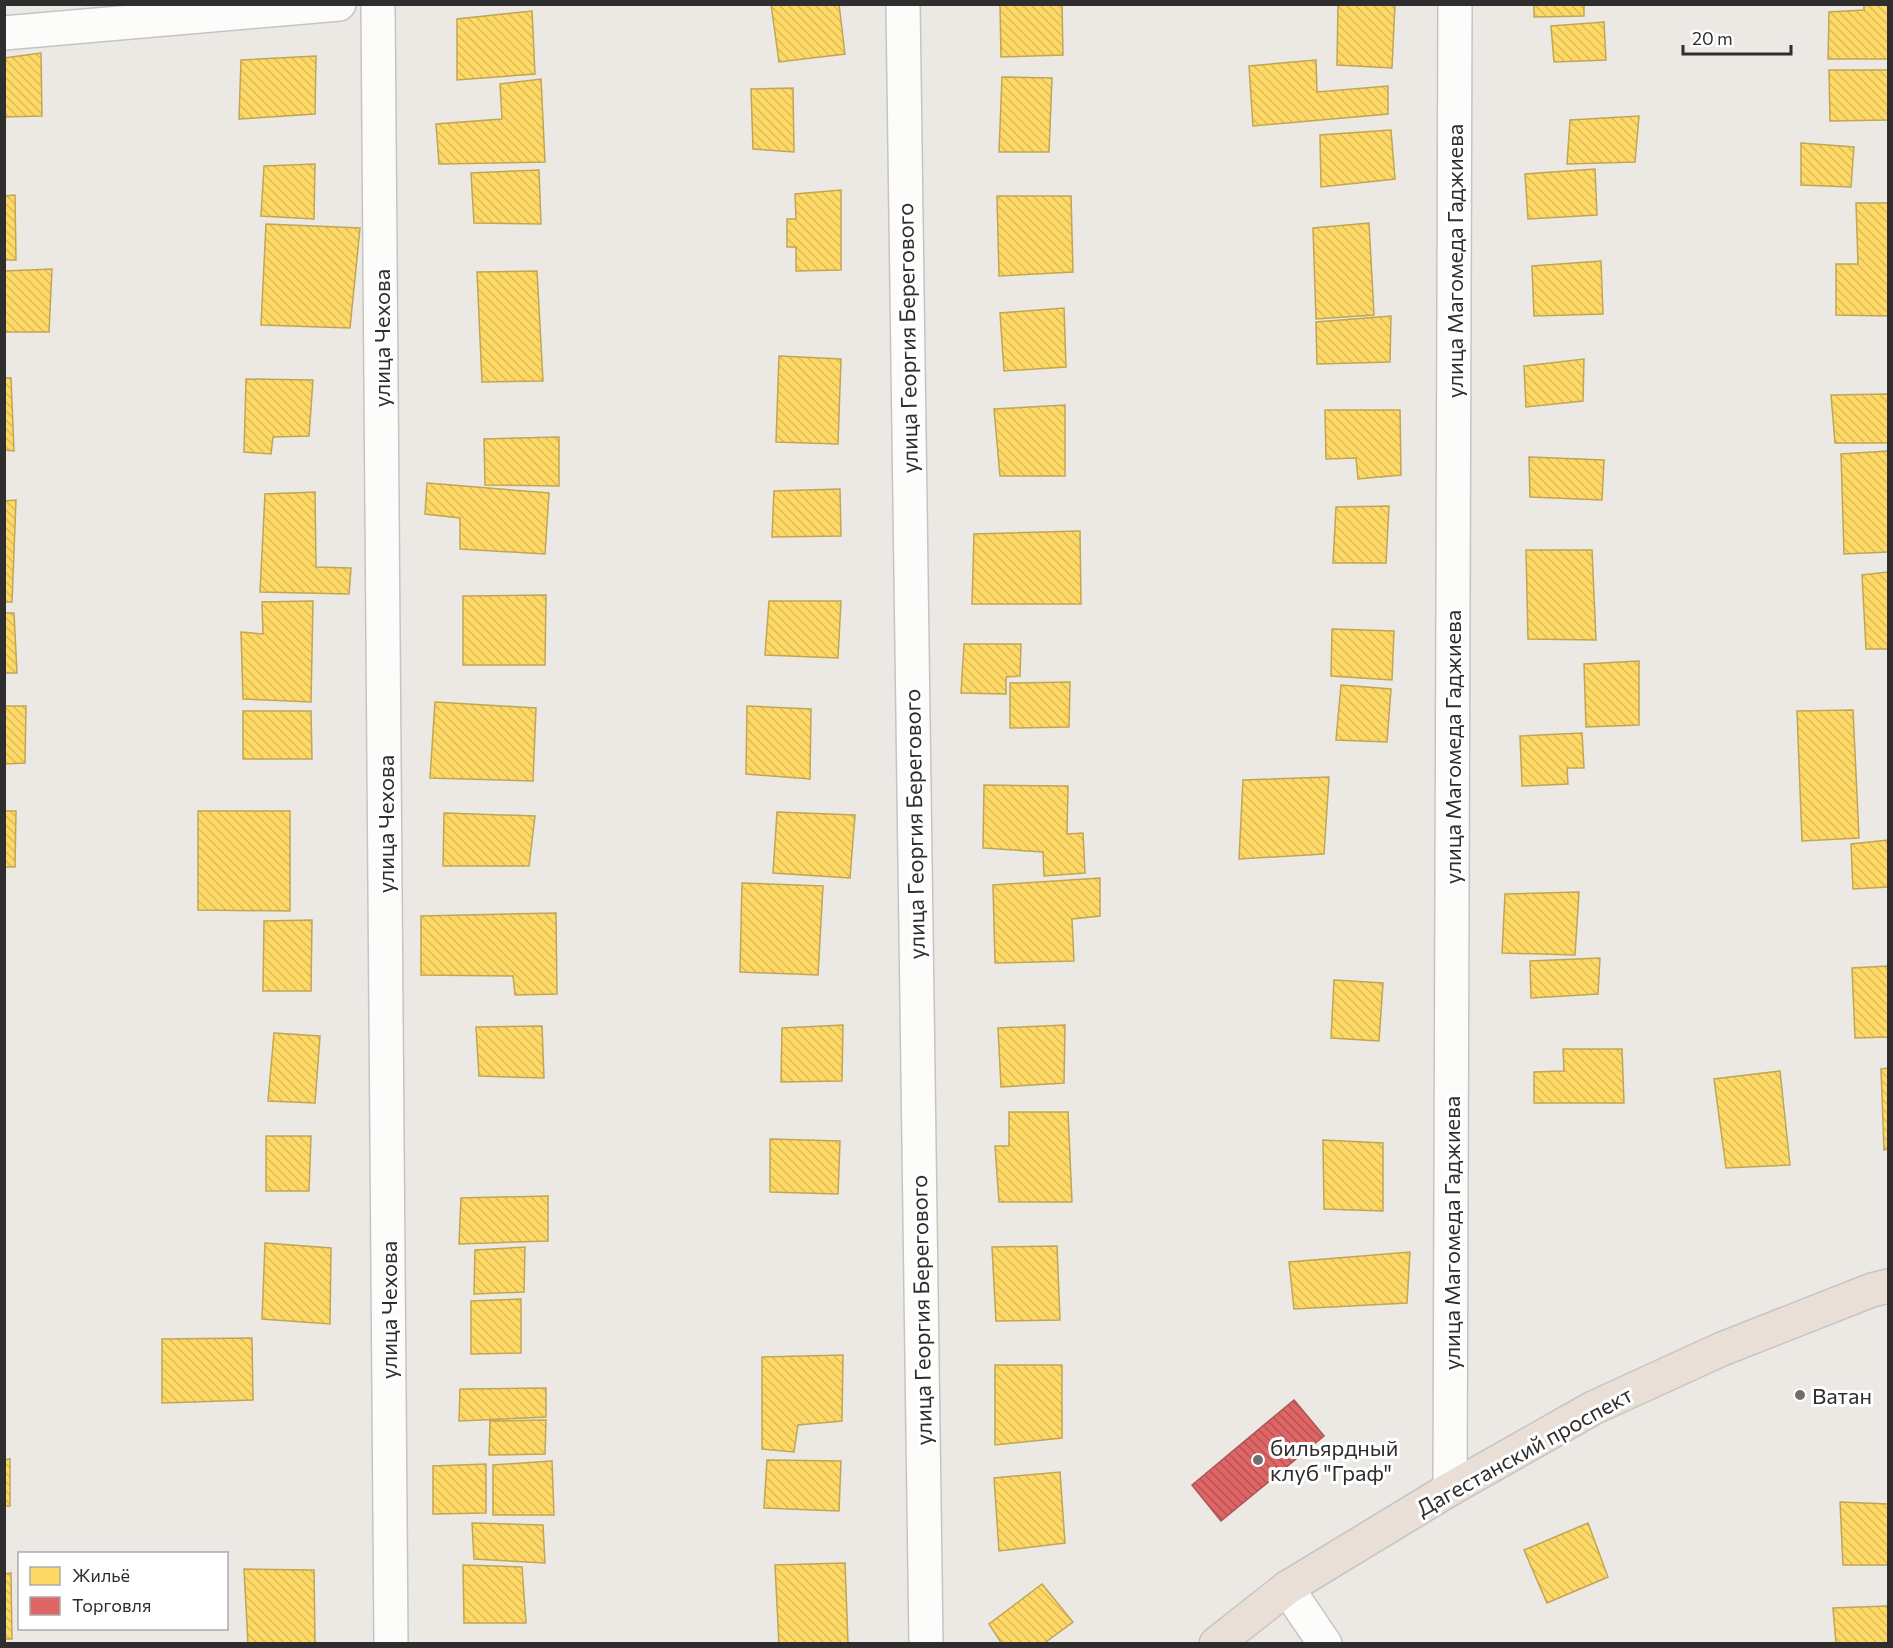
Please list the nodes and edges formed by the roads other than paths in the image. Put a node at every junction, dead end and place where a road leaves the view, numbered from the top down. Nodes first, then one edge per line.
1 (339, 4) edge
2 (378, 4) edge
3 (903, 4) edge
4 (1455, 4) edge
5 (4, 33) edge
6 (1888, 1286) edge
7 (1450, 1489) junction
8 (1287, 1588) junction
9 (391, 1644) edge
10 (926, 1644) edge
11 (1215, 1644) edge
12 (1324, 1644) edge

1 - 5 street
2 - 9 street, улица Чехова
3 - 10 street, улица Георгия Берегового
4 - 7 street, улица Магомеда Гаджиева
6 - 7 highway, Дагестанский проспект
7 - 8 highway, Дагестанский проспект
8 - 11 highway, Дагестанский проспект
8 - 12 street

